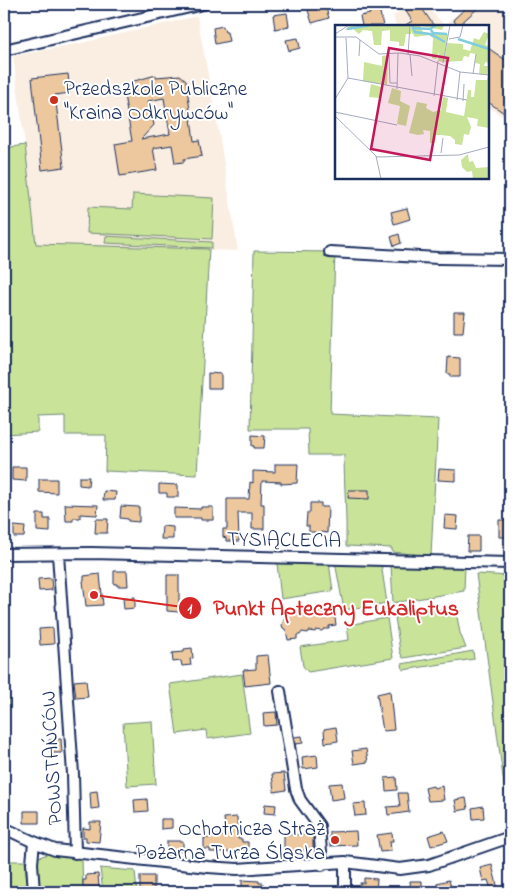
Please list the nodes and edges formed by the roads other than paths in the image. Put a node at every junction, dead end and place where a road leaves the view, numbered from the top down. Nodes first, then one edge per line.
1 (203, 4) edge
2 (4, 50) edge
3 (330, 252) dead end
4 (510, 259) edge
5 (4, 554) edge
6 (58, 554) junction
7 (510, 563) edge
8 (280, 691) dead end
9 (4, 828) edge
10 (510, 837) edge
11 (34, 842) junction
12 (75, 853) junction
13 (345, 862) junction
14 (322, 865) junction
15 (34, 892) edge
16 (345, 892) edge

1 - 2 street
3 - 4 street
5 - 6 street, TYSIĄCLECIA
6 - 7 street, TYSIĄCLECIA
6 - 12 street, POWSTAŃCÓW
8 - 14 street
9 - 11 street, POWSTAŃCÓW
10 - 13 street, POWSTAŃCÓW
11 - 12 street, POWSTAŃCÓW
11 - 15 street
12 - 14 street, POWSTAŃCÓW
13 - 14 street, POWSTAŃCÓW
13 - 16 street

